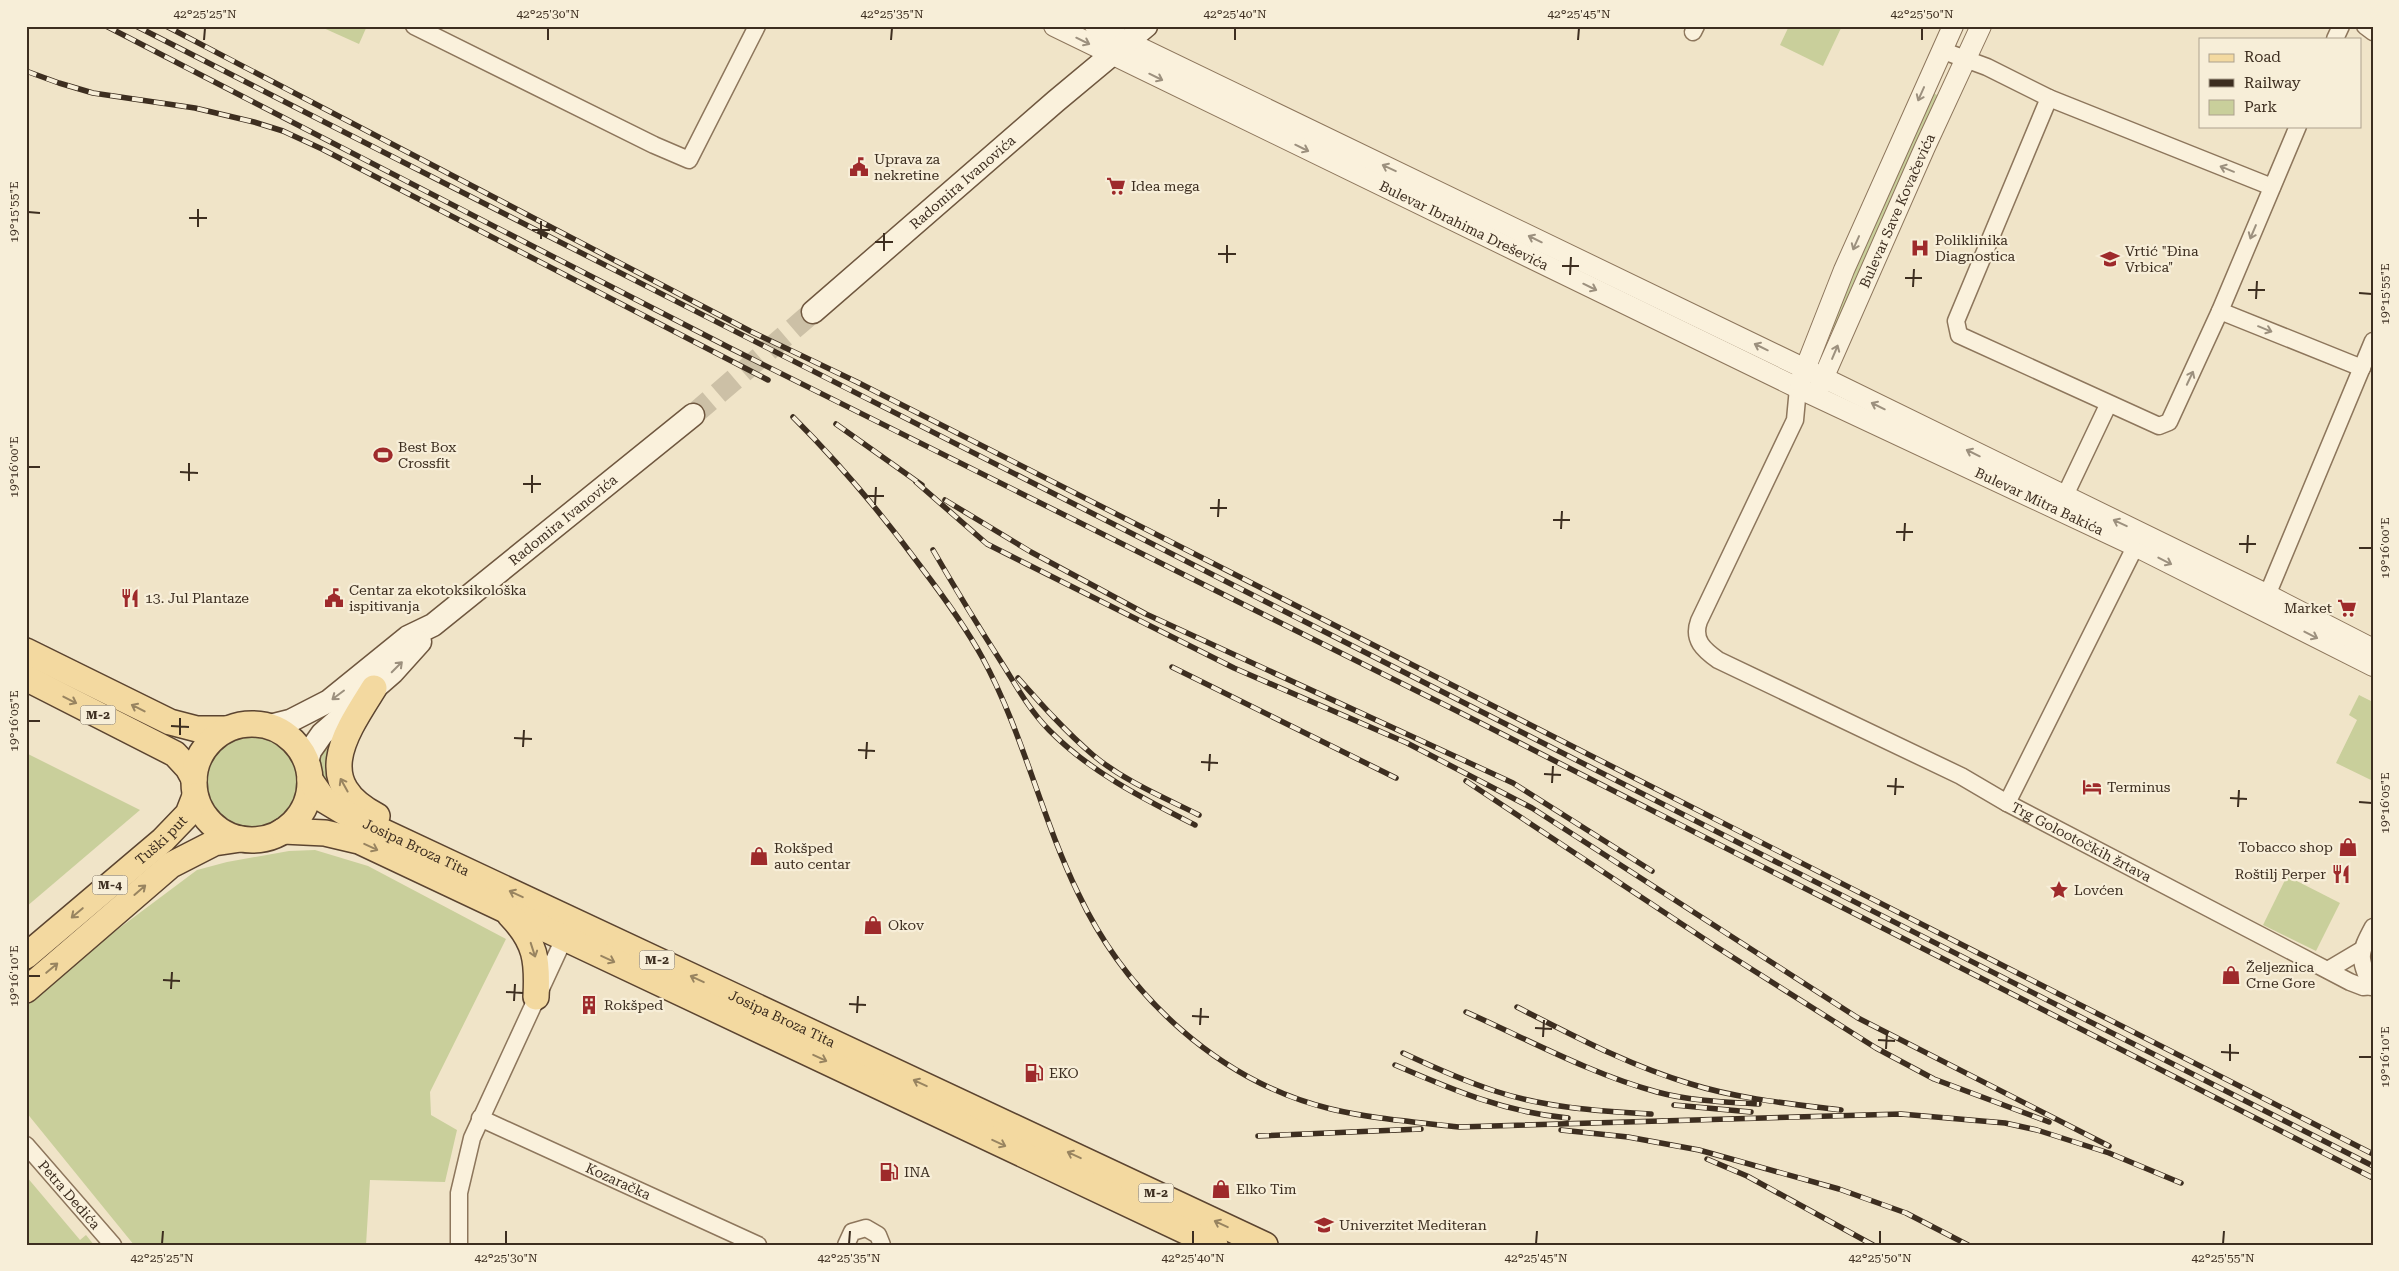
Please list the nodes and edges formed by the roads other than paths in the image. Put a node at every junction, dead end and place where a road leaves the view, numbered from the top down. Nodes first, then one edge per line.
1 (414, 26) edge
2 (757, 26) edge
3 (1054, 26) edge
4 (1095, 26) edge
5 (1146, 26) edge
6 (1953, 26) edge
7 (1982, 26) edge
8 (2341, 26) edge
9 (2365, 26) edge
10 (2373, 32) edge
11 (2335, 38) edge
12 (1120, 49) junction
13 (1942, 50) junction
14 (1967, 60) junction
15 (2049, 98) junction
16 (2297, 128) edge
17 (2272, 187) junction
18 (2220, 311) junction
19 (813, 312) tunnel mouth
20 (2373, 341) edge
21 (2362, 368) junction
22 (1804, 369) junction
23 (1824, 378) junction
24 (1807, 392) junction
25 (2108, 405) junction
26 (693, 415) tunnel mouth
27 (2061, 504) junction
28 (2139, 540) junction
29 (2265, 602) junction
30 (433, 625) junction
31 (2373, 649) edge
32 (26, 651) edge
33 (2373, 666) edge
34 (26, 678) edge
35 (374, 688) junction
36 (270, 726) junction
37 (226, 729) junction
38 (309, 772) junction
39 (195, 787) junction
40 (2007, 804) junction
41 (283, 831) junction
42 (241, 839) junction
43 (420, 849) junction
44 (507, 911) junction
45 (2373, 927) edge
46 (568, 929) junction
47 (2360, 951) junction
48 (26, 956) edge
49 (2328, 970) junction
50 (2372, 986) edge
51 (26, 990) edge
52 (536, 997) junction
53 (960, 1113) junction
54 (480, 1118) junction
55 (26, 1145) edge
56 (113, 1245) edge
57 (459, 1245) edge
58 (758, 1245) edge
59 (846, 1245) edge
60 (882, 1245) edge
61 (1215, 1245) edge
62 (1266, 1245) edge

1 - 2 street
3 -> 12 street
4 - 12 street
5 - 12 main road, Radomira Ivanovića
6 - 13 street, Bulevar Save Kovačevića
7 - 14 street, Bulevar Save Kovačevića
8 - 11 street
9 - 10 street
12 - 19 main road, Radomira Ivanovića
22 -> 12 street, Bulevar Ibrahima Dreševića
12 -> 24 street, Bulevar Ibrahima Dreševića
13 - 14 street
13 -> 22 street, Bulevar Save Kovačevića
14 - 15 street
23 -> 14 street, Bulevar Save Kovačevića
17 -> 15 street
15 - 25 street
16 - 17 street
17 -> 18 street
18 -> 21 street
25 -> 18 street
20 - 21 street
21 - 29 street
22 - 23 street, Bulevar Ibrahima Dreševića
22 - 24 street, Bulevar Save Kovačevića
23 - 24 street, Bulevar Save Kovačevića
27 -> 23 street, Bulevar Mitra Bakića
24 - 27 street, Bulevar Mitra Bakića
24 - 40 street
25 - 27 street
26 - 30 main road, Radomira Ivanovića
27 - 28 street, Bulevar Mitra Bakića
28 - 29 street, Bulevar Mitra Bakića
28 - 40 street, Trg Golootočkih žrtava
29 - 31 street, Bulevar Mitra Bakića
29 -> 33 street, Bulevar Mitra Bakića
35 -> 30 main road
30 -> 36 main road
37 -> 32 main road, M-2
34 -> 39 main road, M-2
35 - 38 main road
43 -> 35 main road
36 - 37 main road, M-2
36 - 38 main road, M-2
37 - 39 main road, M-2
38 - 41 main road, M-2
38 - 43 main road, Josipa Broza Tita / M-2
39 - 42 main road, M-2
39 -> 48 main road, Tuški put / M-4
40 - 49 street, Trg Golootočkih žrtava
41 - 42 main road, M-2
41 -> 44 main road, Josipa Broza Tita / M-2
51 -> 42 main road, Tuški put / M-4
46 -> 43 main road, Josipa Broza Tita / M-2
44 - 46 main road, Josipa Broza Tita / M-2
44 -> 52 main road
45 - 47 street
46 - 52 street
46 - 53 main road, Josipa Broza Tita / M-2
47 - 49 street
47 - 50 street, Trg Golootočkih žrtava
49 - 50 street, Trg Golootočkih žrtava
52 - 54 street
53 -> 61 main road, Josipa Broza Tita / M-2
62 -> 53 main road, Josipa Broza Tita / M-2
54 - 57 street
54 - 58 street, Kozaračka
55 - 56 street, Petra Dedića
59 - 60 street

